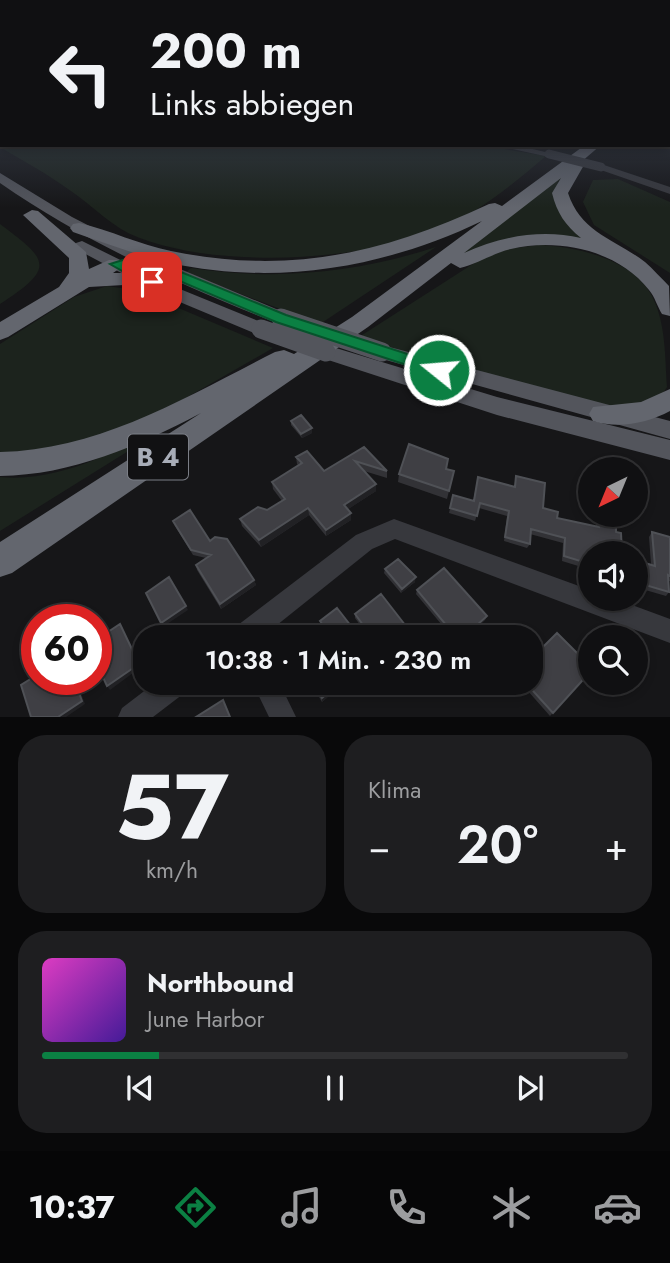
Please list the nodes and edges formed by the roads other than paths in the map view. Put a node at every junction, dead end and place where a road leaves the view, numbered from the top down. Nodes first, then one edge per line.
1 (509, 147) edge
2 (587, 148) edge
3 (0, 177) edge
4 (0, 191) edge
5 (670, 191) edge
6 (514, 198) junction
7 (33, 215) junction
8 (79, 228) junction
9 (116, 264) junction
10 (149, 264) junction
11 (637, 266) junction
12 (169, 291) junction
13 (62, 295) junction
14 (398, 295) junction
15 (670, 309) edge
16 (0, 332) edge
17 (297, 351) junction
18 (373, 358) junction
19 (670, 399) edge
20 (603, 414) junction
21 (666, 443) edge
22 (0, 464) edge
23 (0, 542) edge
24 (0, 561) edge
25 (258, 625) edge
26 (670, 631) edge
27 (161, 695) edge
28 (272, 695) edge
29 (131, 717) edge
30 (283, 717) edge

1 - 5 street, bridge
2 - 6 highway, B 4
2 - 11 highway
2 - 14 highway, B 4
3 - 8 main road
4 - 7 main road
6 - 8 highway
6 - 17 highway, B 4
7 - 9 main road
7 - 13 highway
8 - 10 main road
9 - 10 main road
9 - 12 main road
9 - 13 highway
10 - 18 main road, bridge
11 - 14 highway
11 - 15 highway
12 - 13 highway
12 - 18 main road, bridge
13 - 16 highway
14 - 24 highway, B 4
17 - 22 highway
17 - 23 highway, B 4
18 - 20 main road
18 - 21 main road
19 - 20 highway
20 - 21 main road
25 - 26 street
27 - 29 street
28 - 30 street

